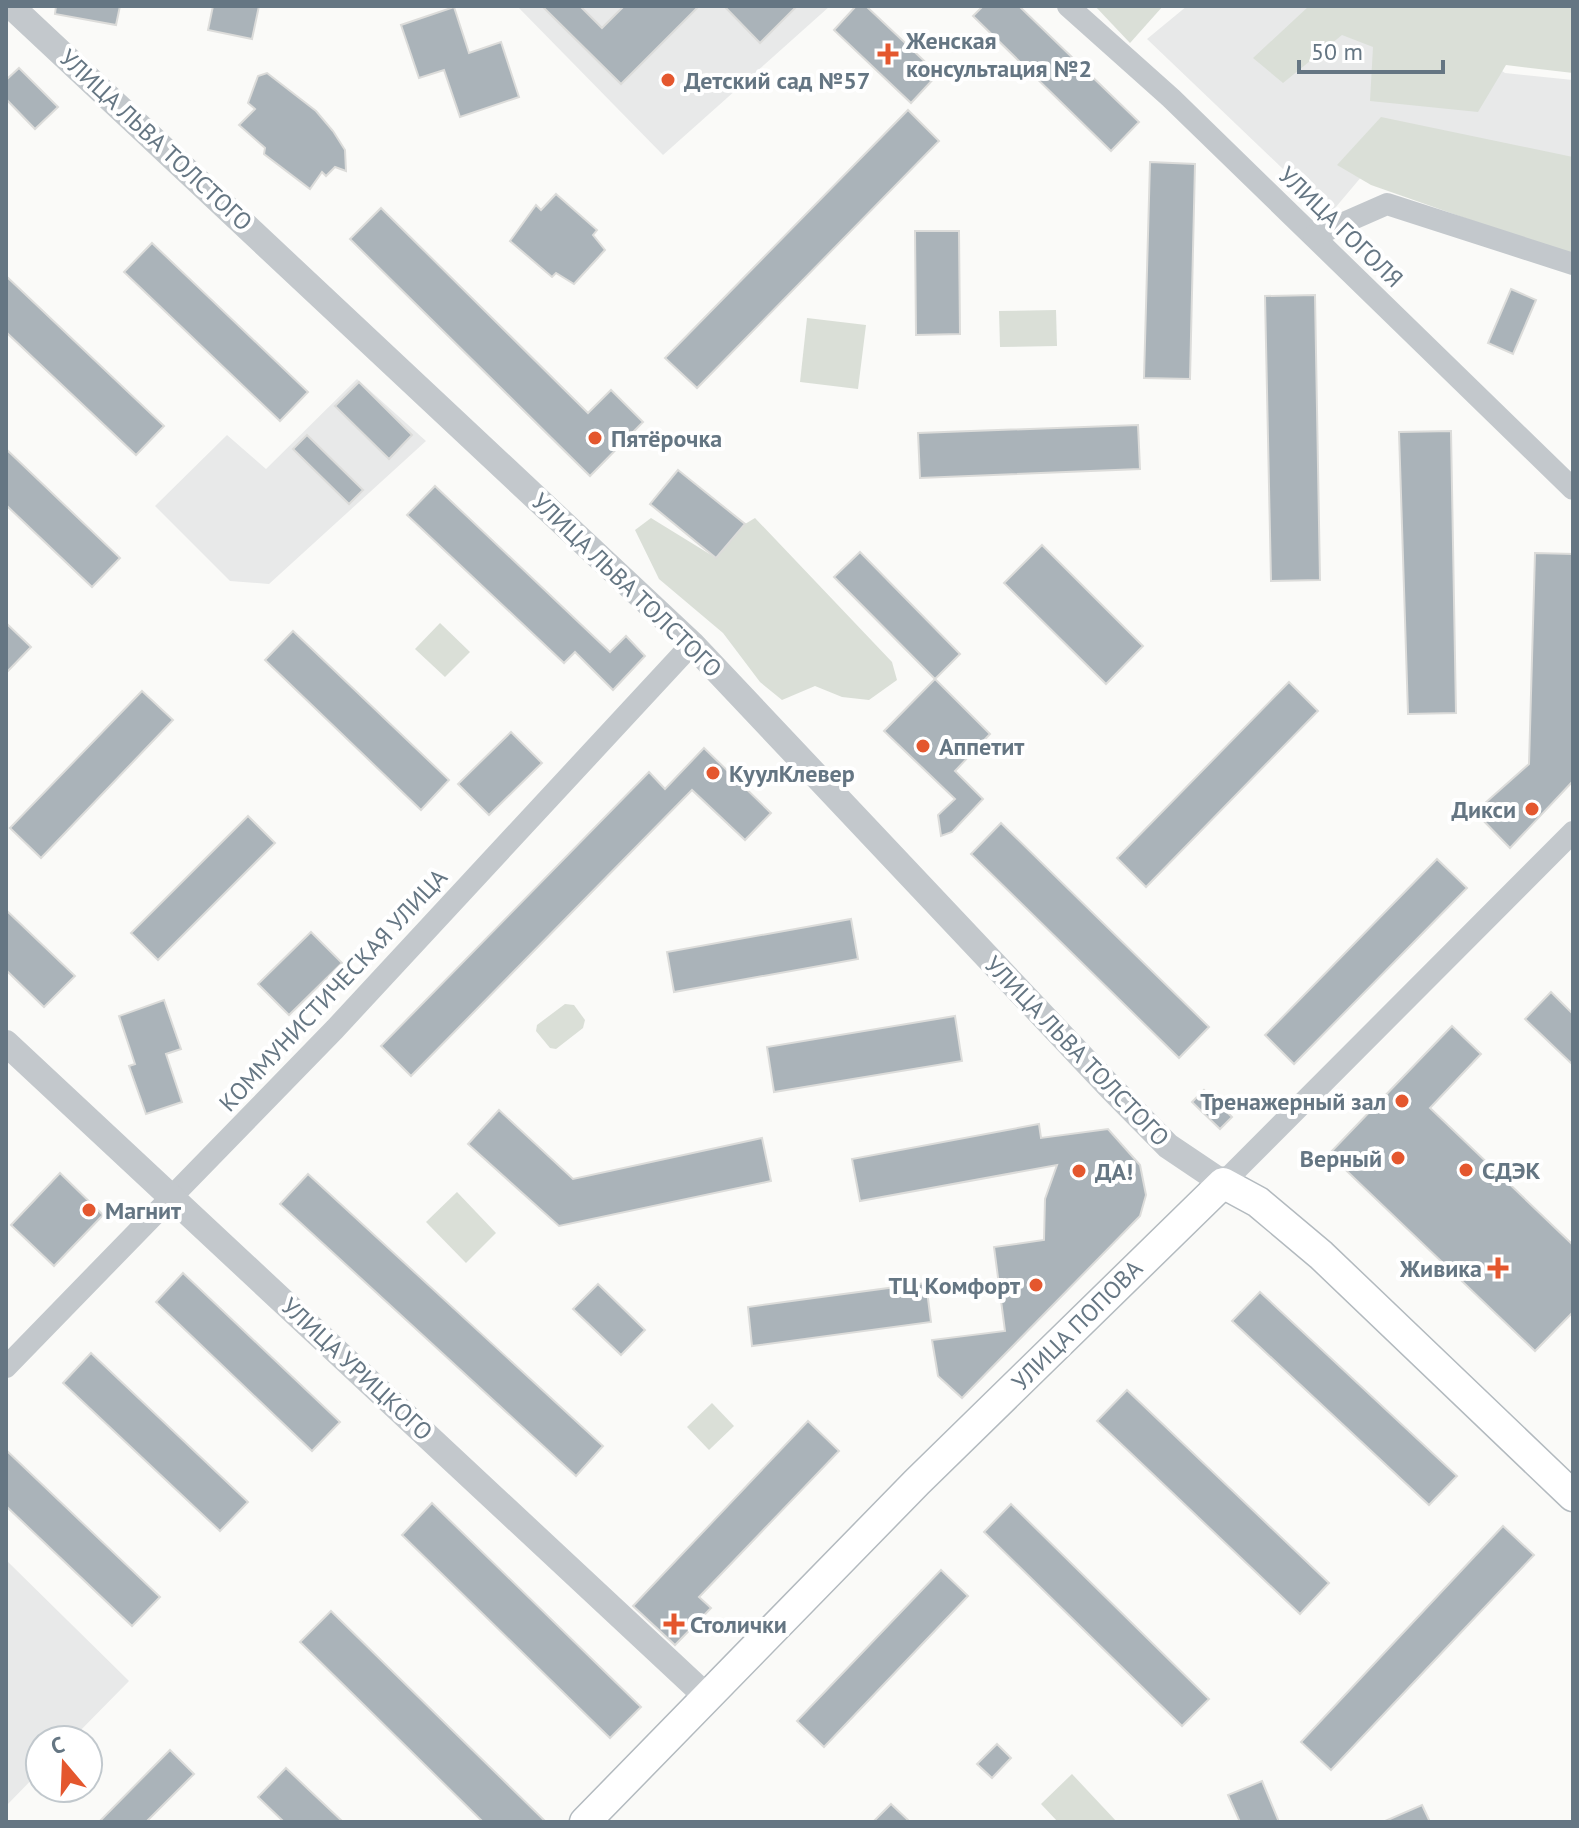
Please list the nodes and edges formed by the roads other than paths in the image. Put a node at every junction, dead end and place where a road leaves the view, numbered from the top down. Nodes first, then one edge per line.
1 (11, 6) edge
2 (1068, 6) edge
3 (1314, 236) junction
4 (1573, 264) edge
5 (1573, 489) edge
6 (692, 644) junction
7 (1573, 832) edge
8 (6, 1043) edge
9 (1223, 1183) junction
10 (172, 1196) junction
11 (6, 1367) edge
12 (1573, 1496) edge
13 (706, 1696) junction
14 (585, 1822) edge

1 - 6 street, УЛИЦА ЛЬВА ТОЛСТОГО
2 - 3 street, УЛИЦА ГОГОЛЯ
3 - 4 street
3 - 5 street, УЛИЦА ГОГОЛЯ
6 - 9 street, УЛИЦА ЛЬВА ТОЛСТОГО
6 - 10 street, КОММУНИСТИЧЕСКАЯ УЛИЦА
7 - 9 street, УЛИЦА ПОПОВА
8 - 10 street, УЛИЦА УРИЦКОГО
9 - 12 main road
9 - 13 main road, УЛИЦА ПОПОВА
10 - 11 street, КОММУНИСТИЧЕСКАЯ УЛИЦА
10 - 13 street, УЛИЦА УРИЦКОГО
13 - 14 main road, УЛИЦА ПОПОВА

